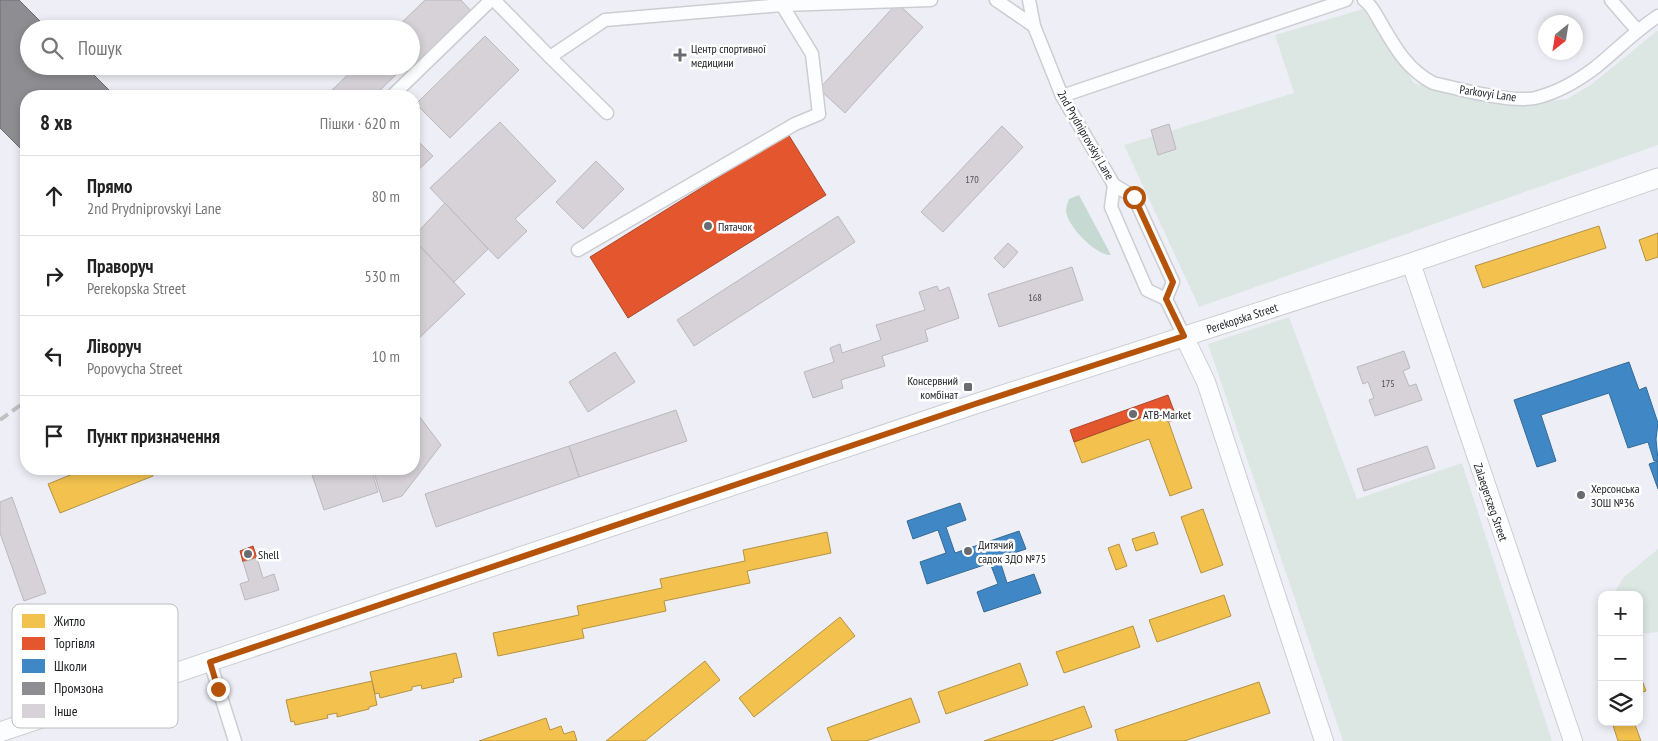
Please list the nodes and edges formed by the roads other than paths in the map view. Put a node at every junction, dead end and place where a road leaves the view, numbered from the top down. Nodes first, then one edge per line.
1 (492, 0) edge
2 (932, 0) edge
3 (996, 0) edge
4 (1029, 0) edge
5 (1346, 0) edge
6 (1364, 0) edge
7 (1611, 0) edge
8 (782, 5) junction
9 (1658, 16) edge
10 (1034, 26) junction
11 (1637, 30) junction
12 (550, 57) junction
13 (420, 69) edge
14 (414, 75) edge
15 (398, 90) edge
16 (1062, 96) junction
17 (607, 112) dead end
18 (1658, 178) edge
19 (1114, 184) junction
20 (578, 250) dead end
21 (1411, 263) junction
22 (1166, 299) junction
23 (1184, 336) junction
24 (210, 662) junction
25 (178, 673) edge
26 (12, 728) edge
27 (0, 732) edge
28 (236, 741) edge
29 (1324, 741) edge
30 (1573, 741) edge

1 - 12 street
1 - 13 street
2 - 8 street
3 - 10 street
4 - 10 street, 2nd Prydniprovskyi Lane
5 - 16 street
6 - 11 street, Parkovyi Lane
7 - 11 street
8 - 12 street
8 - 20 street
9 - 11 street, Parkovyi Lane
10 - 16 street, 2nd Prydniprovskyi Lane
12 - 17 street
14 - 15 street
16 - 19 street, 2nd Prydniprovskyi Lane
18 - 21 main road, Perekopska Street
19 - 22 street, 2nd Prydniprovskyi Lane
19 - 22 street, 2nd Prydniprovskyi Lane
21 - 23 main road, Perekopska Street
21 - 30 main road, Zalaegerszeg Street
22 - 23 street
23 - 24 main road, Perekopska Street
23 - 29 main road
24 - 25 main road, Perekopska Street
24 - 28 street
26 - 27 main road, Perekopska Street

